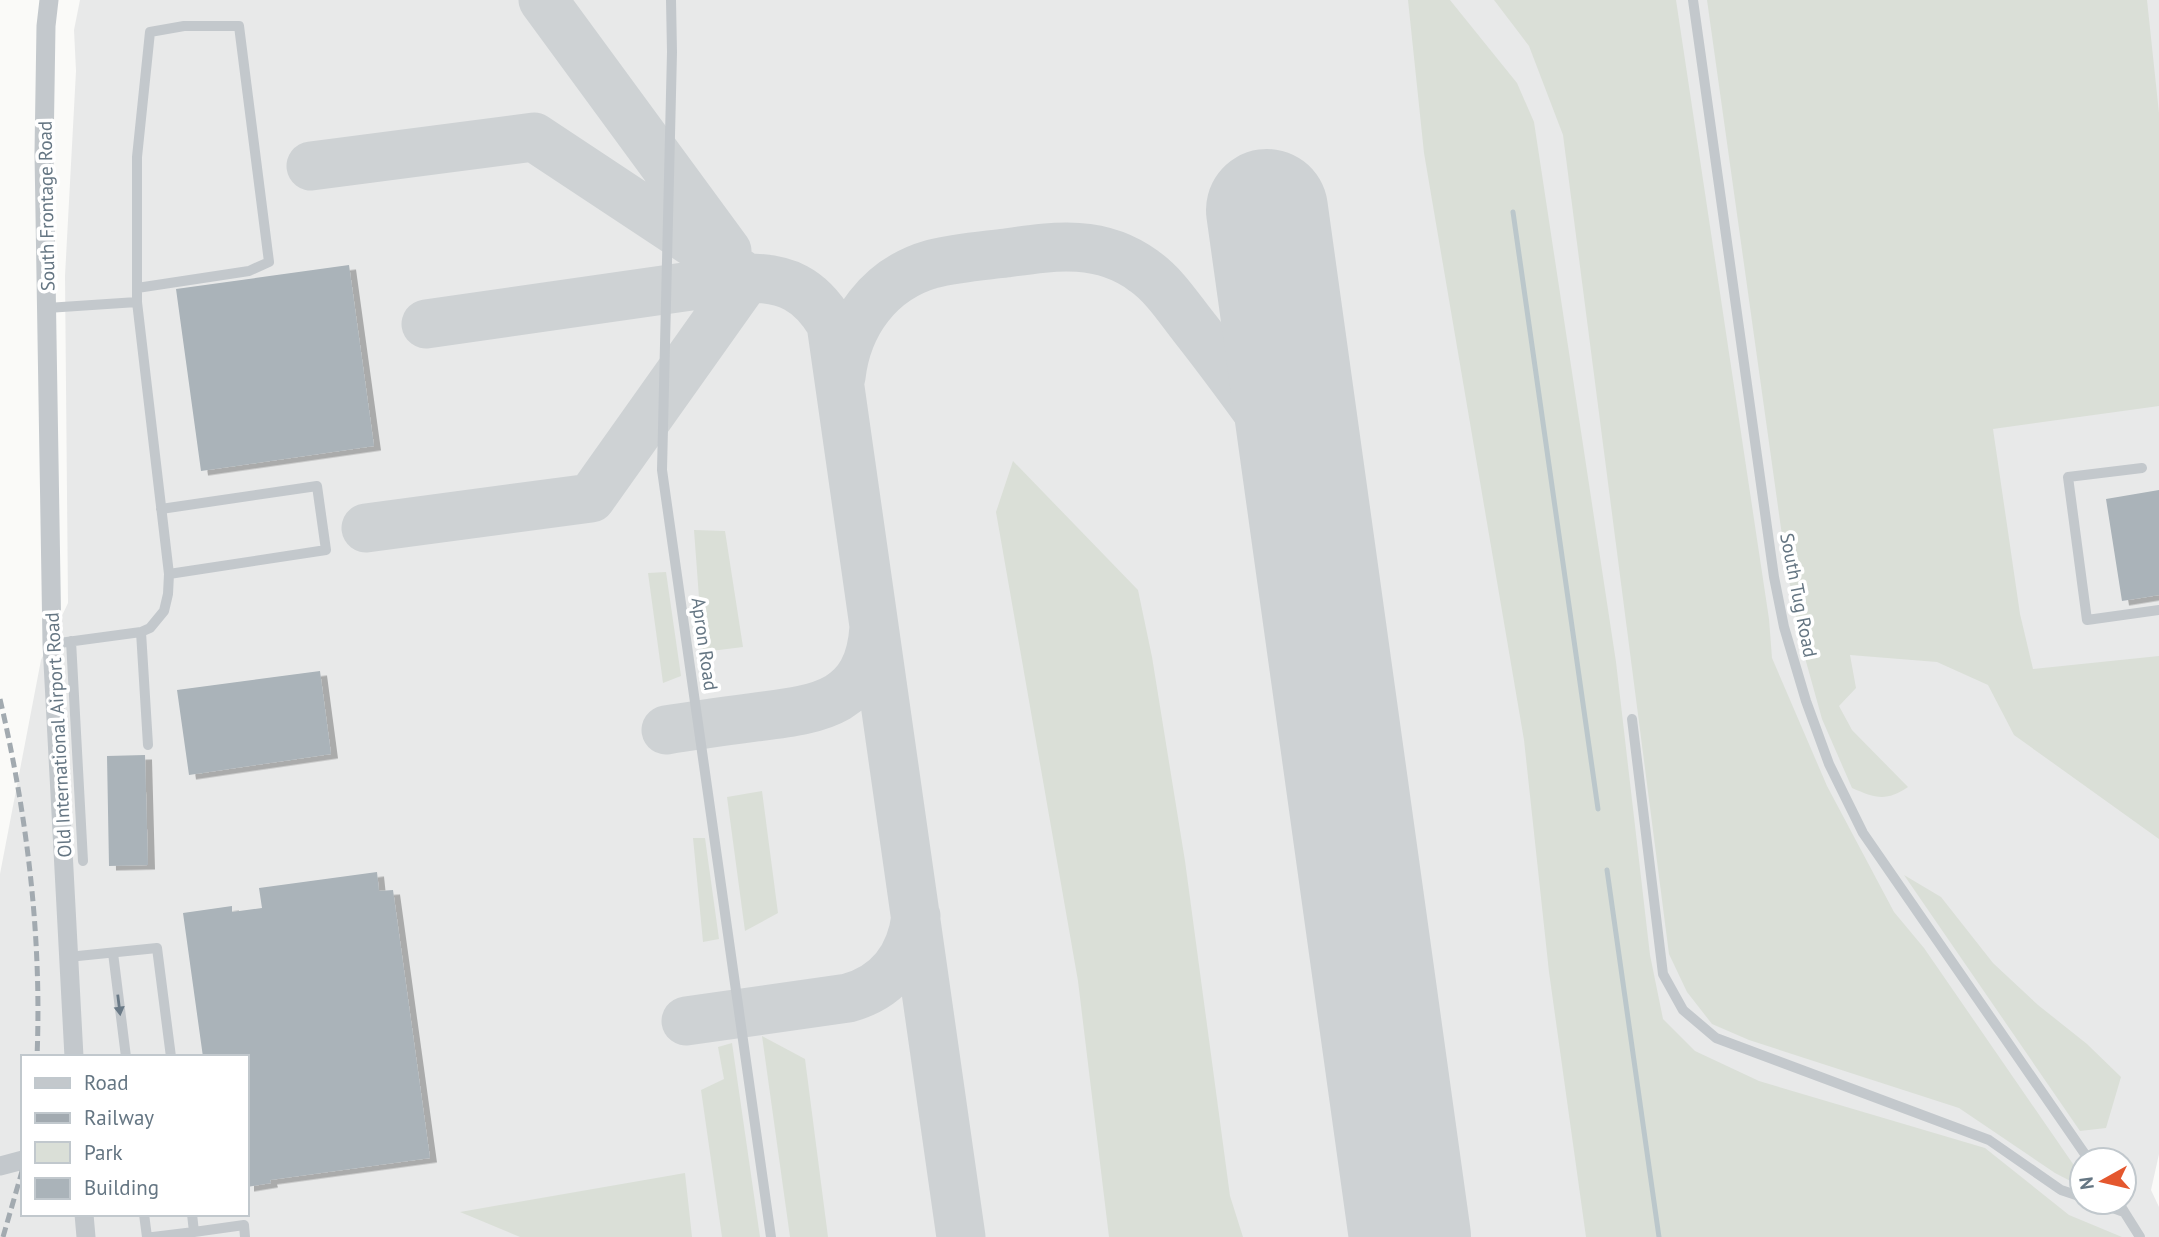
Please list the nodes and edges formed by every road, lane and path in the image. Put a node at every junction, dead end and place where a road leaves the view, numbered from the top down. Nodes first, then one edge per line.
1 (49, 0) edge
2 (670, 0) edge
3 (1693, 0) edge
4 (138, 288) junction
5 (137, 302) junction
6 (47, 308) junction
7 (49, 413) joint
8 (2142, 468) dead end
9 (161, 509) junction
10 (169, 574) junction
11 (2159, 610) edge
12 (141, 632) junction
13 (62, 642) junction
14 (1632, 719) dead end
15 (148, 746) dead end
16 (83, 862) dead end
17 (113, 953) junction
18 (68, 957) junction
19 (74, 1055) edge
20 (125, 1055) edge
21 (171, 1055) edge
22 (2079, 1146) edge
23 (21, 1161) edge
24 (0, 1166) edge
25 (2068, 1192) edge
26 (84, 1216) edge
27 (144, 1216) edge
28 (192, 1216) edge
29 (2127, 1216) edge
30 (194, 1232) junction
31 (86, 1237) edge
32 (147, 1237) edge
33 (153, 1237) edge
34 (245, 1237) edge
35 (772, 1237) edge
36 (2140, 1237) edge

1 - 6 street, South Frontage Road
2 - 35 lane, Apron Road
3 - 22 lane, South Tug Road
4 - 4 lane
4 - 5 lane
5 - 6 lane
5 - 9 lane
6 - 7 street, South Frontage Road
7 - 13 street, Old International Airport Road
8 - 11 lane
9 - 10 lane
9 - 10 lane
10 - 12 lane
12 - 13 lane
12 - 15 lane
13 - 16 lane
13 - 18 street, Old International Airport Road
14 - 25 lane
17 - 18 lane
17 -> 20 lane
17 - 21 lane
18 - 19 street, Old International Airport Road
23 - 24 street
26 - 31 street
27 - 32 lane
28 - 30 lane
29 - 36 lane
30 - 33 lane
30 - 34 lane

